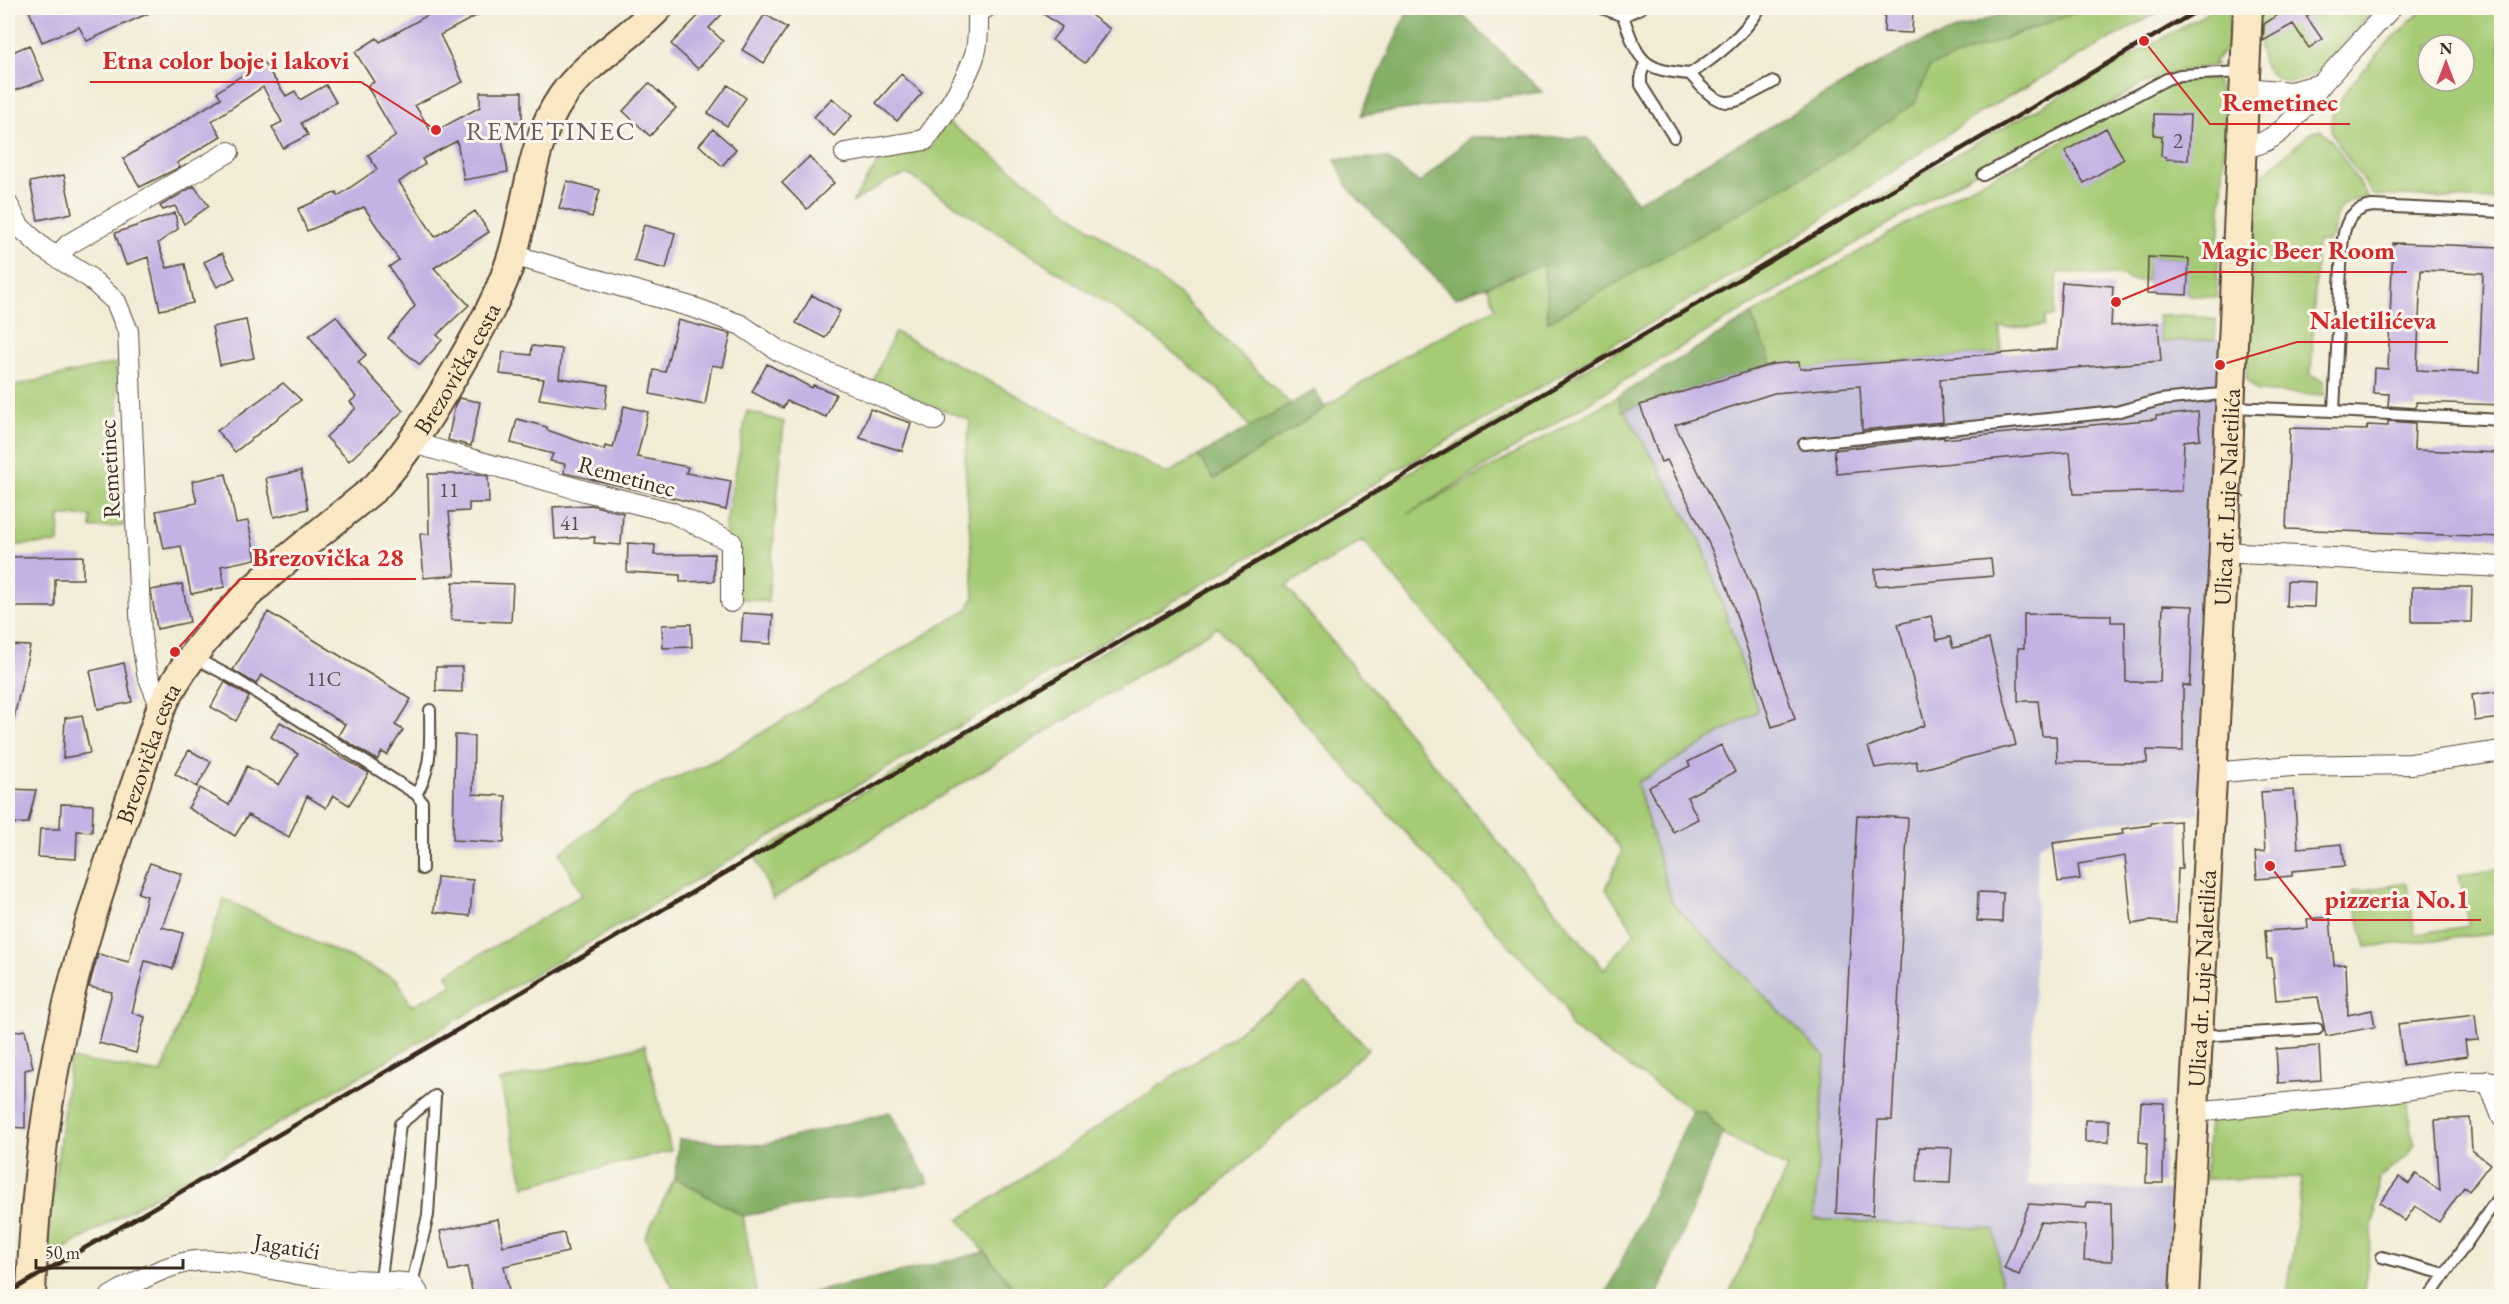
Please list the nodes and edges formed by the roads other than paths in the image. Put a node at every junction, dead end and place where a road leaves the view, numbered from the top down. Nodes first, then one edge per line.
1 (658, 8) edge
2 (1602, 8) edge
3 (1641, 8) edge
4 (1760, 8) edge
5 (2247, 8) edge
6 (2391, 8) edge
7 (974, 9) edge
8 (1623, 16) junction
9 (1645, 63) junction
10 (1690, 75) junction
11 (2245, 80) junction
12 (1774, 82) dead end
13 (2322, 84) junction
14 (1674, 137) dead end
15 (2243, 147) junction
16 (229, 152) dead end
17 (845, 153) dead end
18 (1983, 175) dead end
19 (8, 205) edge
20 (2502, 212) edge
21 (513, 255) junction
22 (57, 257) junction
23 (2230, 400) junction
24 (2334, 411) junction
25 (935, 420) dead end
26 (2502, 420) edge
27 (413, 443) junction
28 (1804, 444) dead end
29 (2223, 552) junction
30 (2502, 567) edge
31 (731, 603) dead end
32 (190, 656) junction
33 (161, 708) junction
34 (430, 710) dead end
35 (2502, 752) edge
36 (2212, 773) junction
37 (416, 794) junction
38 (422, 869) dead end
39 (2317, 1029) dead end
40 (2198, 1036) junction
41 (2495, 1082) edge
42 (2194, 1112) junction
43 (2502, 1117) edge
44 (2502, 1192) edge
45 (2382, 1257) dead end
46 (2445, 1274) junction
47 (381, 1279) junction
48 (416, 1290) edge
49 (31, 1296) edge
50 (111, 1296) edge
51 (2184, 1296) edge
52 (2430, 1296) edge

1 - 21 main road, Brezovička cesta
2 - 8 lane
3 - 8 lane
4 - 10 lane
5 - 11 main road, Ulica dr. Luje Naletilića
6 - 13 street
7 - 17 street
8 - 9 lane
9 - 10 lane
9 - 14 lane
10 - 12 lane
11 - 13 street
11 - 15 main road, Ulica dr. Luje Naletilića
11 - 18 lane
13 - 15 street
15 - 23 main road, Ulica dr. Luje Naletilića
16 - 22 street
19 - 22 street, Remetinec
20 - 24 lane
21 - 25 street
21 - 27 main road, Brezovička cesta
22 - 33 street, Remetinec
23 - 24 lane
23 - 28 lane
23 - 29 main road, Ulica dr. Luje Naletilića
24 - 26 lane
27 - 31 street, Remetinec
27 - 32 main road, Brezovička cesta
29 - 30 street
29 - 36 main road, Ulica dr. Luje Naletilića
32 - 33 main road, Brezovička cesta
32 - 37 lane
33 - 49 main road, Brezovička cesta
34 - 37 lane
35 - 36 street
36 - 40 main road, Ulica dr. Luje Naletilića
37 - 38 lane
39 - 40 lane
40 - 42 main road, Ulica dr. Luje Naletilića
41 - 42 street, Ulica dr. Luje Naletilića
41 - 43 street, Ulica dr. Luje Naletilića
42 - 51 main road, Ulica dr. Luje Naletilića
44 - 46 lane
45 - 46 lane
46 - 52 lane
47 - 48 street, Jagatići
47 - 48 lane
47 - 50 street, Jagatići

